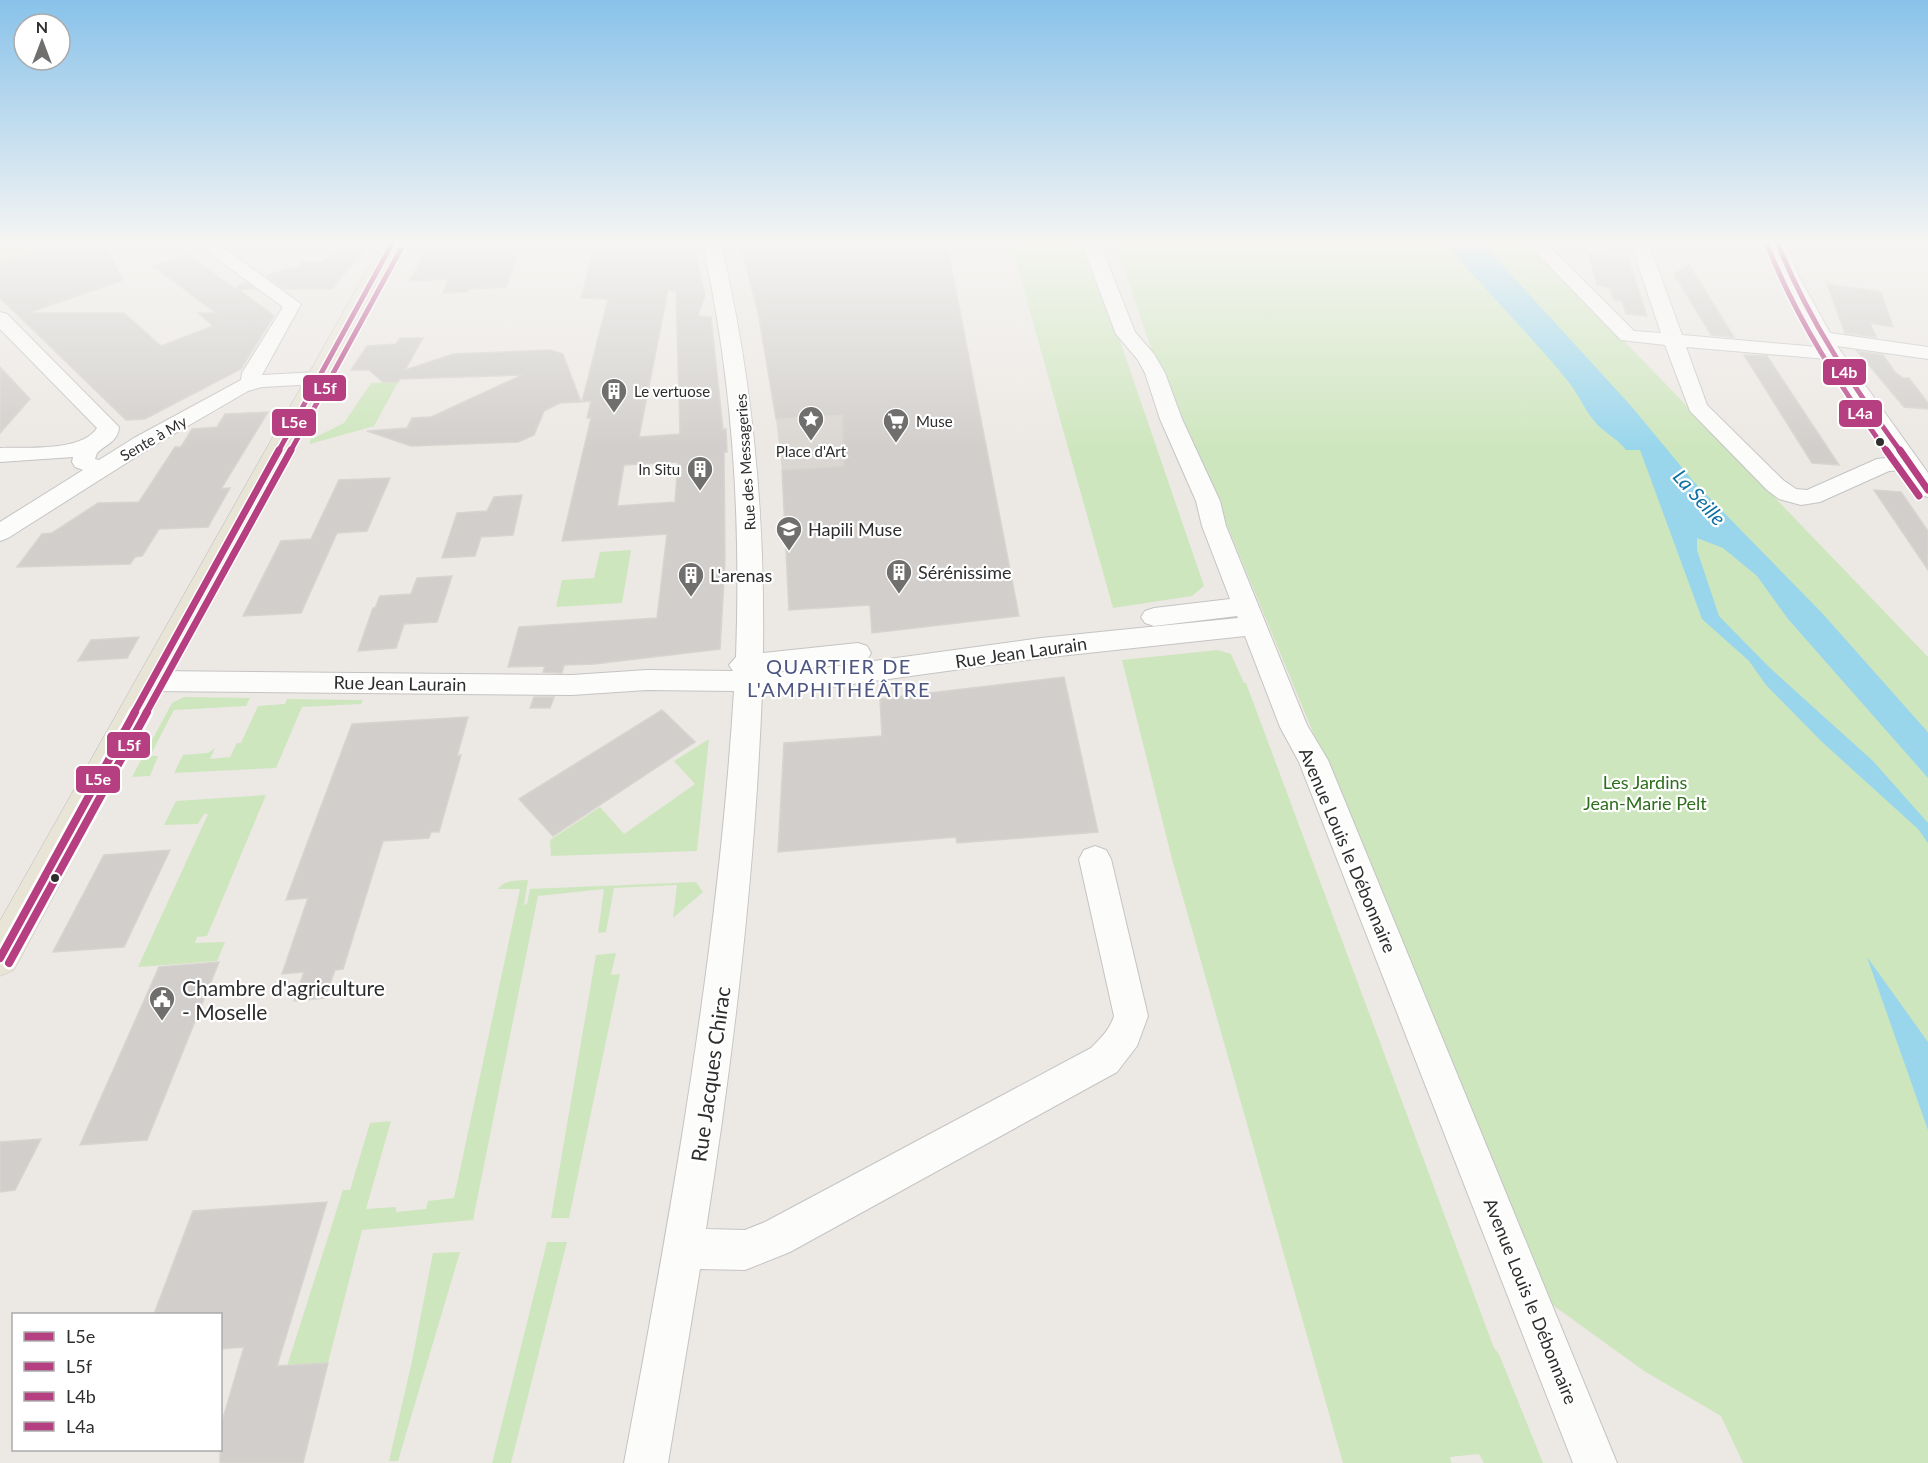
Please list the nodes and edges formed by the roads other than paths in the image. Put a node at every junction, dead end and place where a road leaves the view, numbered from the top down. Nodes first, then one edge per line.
1 (289, 312) edge
2 (354, 312) edge
3 (727, 312) edge
4 (1118, 312) edge
5 (1605, 312) edge
6 (1664, 312) edge
7 (1809, 312) edge
8 (0, 318) edge
9 (1673, 339) junction
10 (1827, 346) junction
11 (1928, 353) edge
12 (318, 378) junction
13 (250, 383) junction
14 (142, 443) junction
15 (90, 445) junction
16 (0, 455) edge
17 (1909, 463) junction
18 (100, 469) junction
19 (1928, 490) edge
20 (0, 533) edge
21 (1249, 616) junction
22 (750, 673) junction
23 (152, 681) junction
24 (1095, 859) dead end
25 (0, 958) edge
26 (684, 1248) junction
27 (646, 1463) edge
28 (1595, 1463) edge

1 - 13 street
2 - 12 main road
3 - 22 street, Rue des Messageries
4 - 21 street, Avenue Louis le Débonnaire
5 - 9 street
6 - 9 street
7 - 10 street
8 - 15 street
9 - 10 street
9 - 17 street
10 - 11 street
10 - 17 street
12 - 13 street, Sente à My
12 - 23 main road
13 - 14 street, Sente à My
14 - 15 street
14 - 18 street, Sente à My
15 - 16 street
15 - 18 street
17 - 19 street
18 - 20 street, Sente à My
21 - 22 street, Rue Jean Laurain
21 - 28 street, Avenue Louis le Débonnaire
22 - 23 street, Rue Jean Laurain
22 - 26 street, Rue Jacques Chirac
23 - 25 main road
24 - 26 street
26 - 27 street, Rue Jacques Chirac

